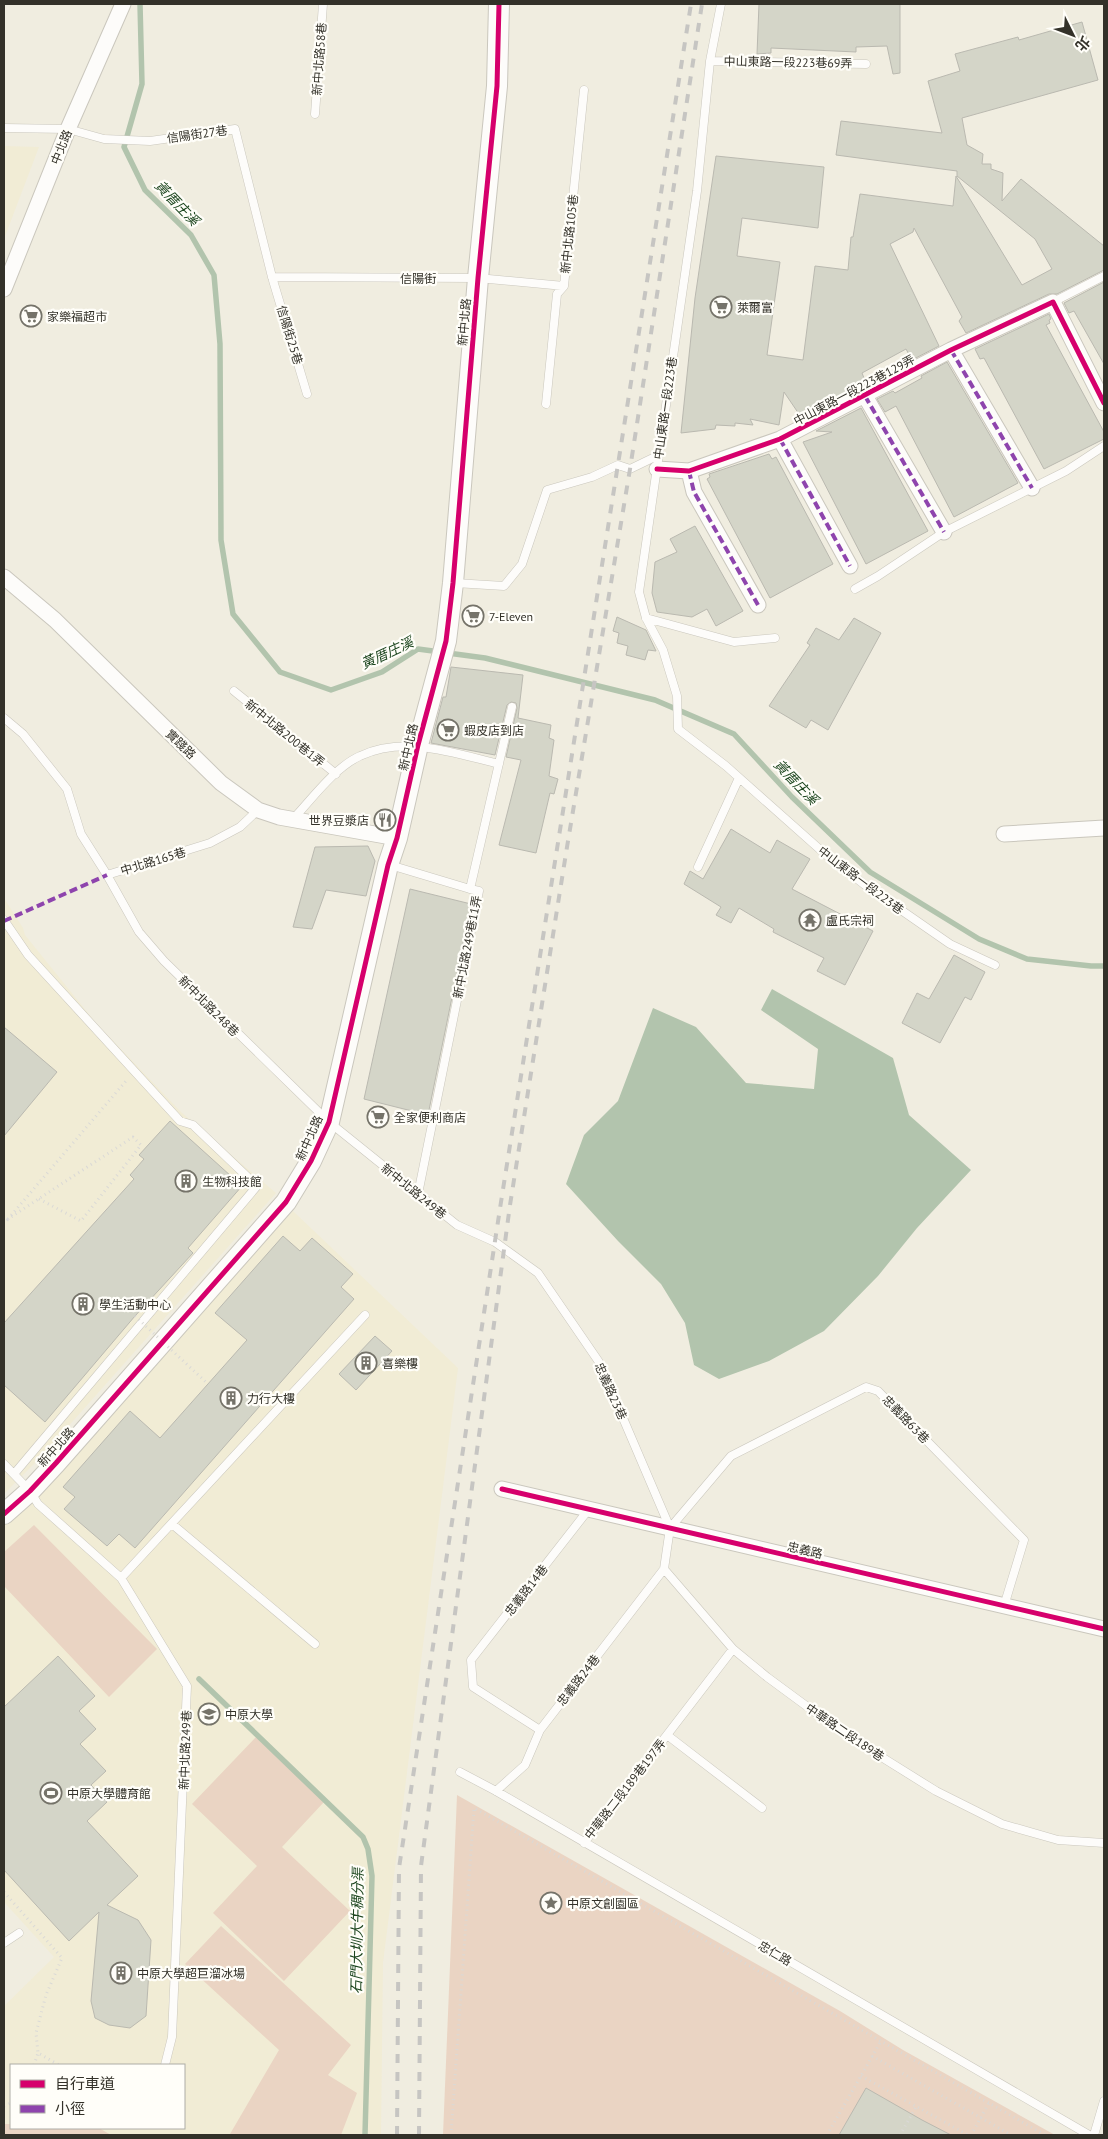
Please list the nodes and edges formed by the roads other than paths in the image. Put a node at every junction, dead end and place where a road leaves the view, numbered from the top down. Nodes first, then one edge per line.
1 (121, 4) edge
2 (323, 4) edge
3 (499, 4) edge
4 (721, 4) edge
5 (710, 61) junction
6 (866, 64) dead end
7 (584, 90) dead end
8 (315, 114) dead end
9 (4, 128) edge
10 (68, 129) junction
11 (1104, 276) edge
12 (272, 277) junction
13 (478, 278) junction
14 (564, 286) junction
15 (4, 289) edge
16 (1053, 302) junction
17 (951, 350) junction
18 (307, 394) dead end
19 (865, 396) junction
20 (1104, 403) edge
21 (546, 404) dead end
22 (780, 439) junction
23 (1104, 446) edge
24 (658, 462) junction
25 (689, 471) junction
26 (1032, 488) junction
27 (944, 532) junction
28 (850, 566) dead end
29 (4, 577) edge
30 (453, 583) junction
31 (855, 589) dead end
32 (758, 606) dead end
33 (646, 618) junction
34 (775, 638) dead end
35 (234, 691) dead end
36 (512, 708) dead end
37 (4, 718) edge
38 (418, 745) junction
39 (500, 764) junction
40 (336, 774) junction
41 (739, 778) junction
42 (258, 810) junction
43 (292, 820) junction
44 (1104, 828) edge
45 (1004, 834) dead end
46 (397, 838) junction
47 (388, 865) junction
48 (698, 866) dead end
49 (107, 875) junction
50 (470, 889) junction
51 (4, 920) edge
52 (995, 965) dead end
53 (329, 1122) junction
54 (418, 1194) junction
55 (506, 1250) joint
56 (365, 1315) dead end
57 (4, 1464) edge
58 (14, 1474) junction
59 (502, 1488) dead end
60 (30, 1491) junction
61 (589, 1509) junction
62 (4, 1514) edge
63 (172, 1524) junction
64 (670, 1528) junction
65 (664, 1569) junction
66 (122, 1578) junction
67 (1004, 1606) junction
68 (1104, 1630) edge
69 (315, 1644) dead end
70 (733, 1648) junction
71 (540, 1730) junction
72 (667, 1735) junction
73 (460, 1772) dead end
74 (496, 1791) junction
75 (762, 1808) dead end
76 (584, 1843) junction
77 (1104, 1843) edge
78 (20, 1933) dead end
79 (4, 1943) edge
80 (165, 2064) edge
81 (1104, 2101) edge
82 (1089, 2135) edge
83 (1094, 2135) edge

1 - 10 street, 中北路
2 - 8 lane, 新中北路58巷
3 - 13 street, 新中北路
4 - 5 lane, 中山東路一段223巷
5 - 6 lane, 中山東路一段223巷69弄
5 - 24 lane, 中山東路一段223巷
7 - 14 lane, 新中北路105巷
9 - 10 lane, 信陽街27巷
10 - 12 lane, 信陽街27巷
10 - 15 street, 中北路
11 - 16 lane
12 - 13 lane, 信陽街
12 - 18 lane, 信陽街25巷
13 - 14 lane, 信陽街
13 - 30 street, 新中北路
14 - 21 lane, 新中北路105巷
16 - 17 street, 中山東路一段223巷129弄
16 - 20 street
17 - 19 street, 中山東路一段223巷129弄
17 - 26 street
19 - 22 street, 中山東路一段223巷129弄
19 - 27 street
22 - 25 street, 中山東路一段223巷129弄
22 - 28 street
23 - 26 lane
24 - 25 street, 中山東路一段223巷129弄
24 - 30 lane
24 - 33 lane, 中山東路一段223巷
25 - 32 street
26 - 27 lane
27 - 31 lane
29 - 42 street, 實踐路
30 - 38 street, 新中北路
33 - 34 lane
33 - 41 lane, 中山東路一段223巷
35 - 40 lane, 新中北路200巷1弄
36 - 39 lane, 新中北路249巷11弄
37 - 49 lane, 中北路165巷
38 - 39 lane
38 - 40 lane
38 - 46 street, 新中北路
39 - 50 lane, 新中北路249巷11弄
40 - 43 lane
41 - 48 lane
41 - 52 lane, 中山東路一段223巷
42 - 43 street, 實踐路
42 - 49 lane, 中北路165巷
43 - 46 street, 實踐路
44 - 45 street
46 - 47 street, 新中北路
47 - 50 lane
47 - 53 street, 新中北路
49 - 53 lane, 新中北路248巷
50 - 54 lane, 新中北路249巷11弄
51 - 58 lane
53 - 54 lane, 新中北路249巷
53 - 60 street, 新中北路
54 - 55 lane, 新中北路249巷
55 - 64 lane, 忠義路23巷
56 - 63 lane
57 - 58 lane, 新中北路249巷
58 - 60 lane, 新中北路249巷
59 - 61 street, 忠義路
60 - 62 street, 新中北路
60 - 66 lane, 新中北路249巷
61 - 64 street, 忠義路
61 - 71 lane, 忠義路14巷
63 - 66 lane
63 - 69 lane
64 - 65 lane
64 - 67 street, 忠義路
64 - 67 lane, 忠義路63巷
65 - 70 lane, 中華路二段189巷
65 - 71 lane, 忠義路24巷
66 - 80 lane, 新中北路249巷
67 - 68 street, 忠義路
70 - 72 lane, 中華路二段189巷197弄
70 - 77 lane, 中華路二段189巷
71 - 74 lane, 忠義路24巷
72 - 75 lane, 中華路二段189巷197弄
72 - 76 lane, 中華路二段189巷197弄
73 - 74 lane, 忠仁路
74 - 76 lane, 忠仁路
76 - 82 lane, 忠仁路
78 - 79 lane
81 - 83 lane

